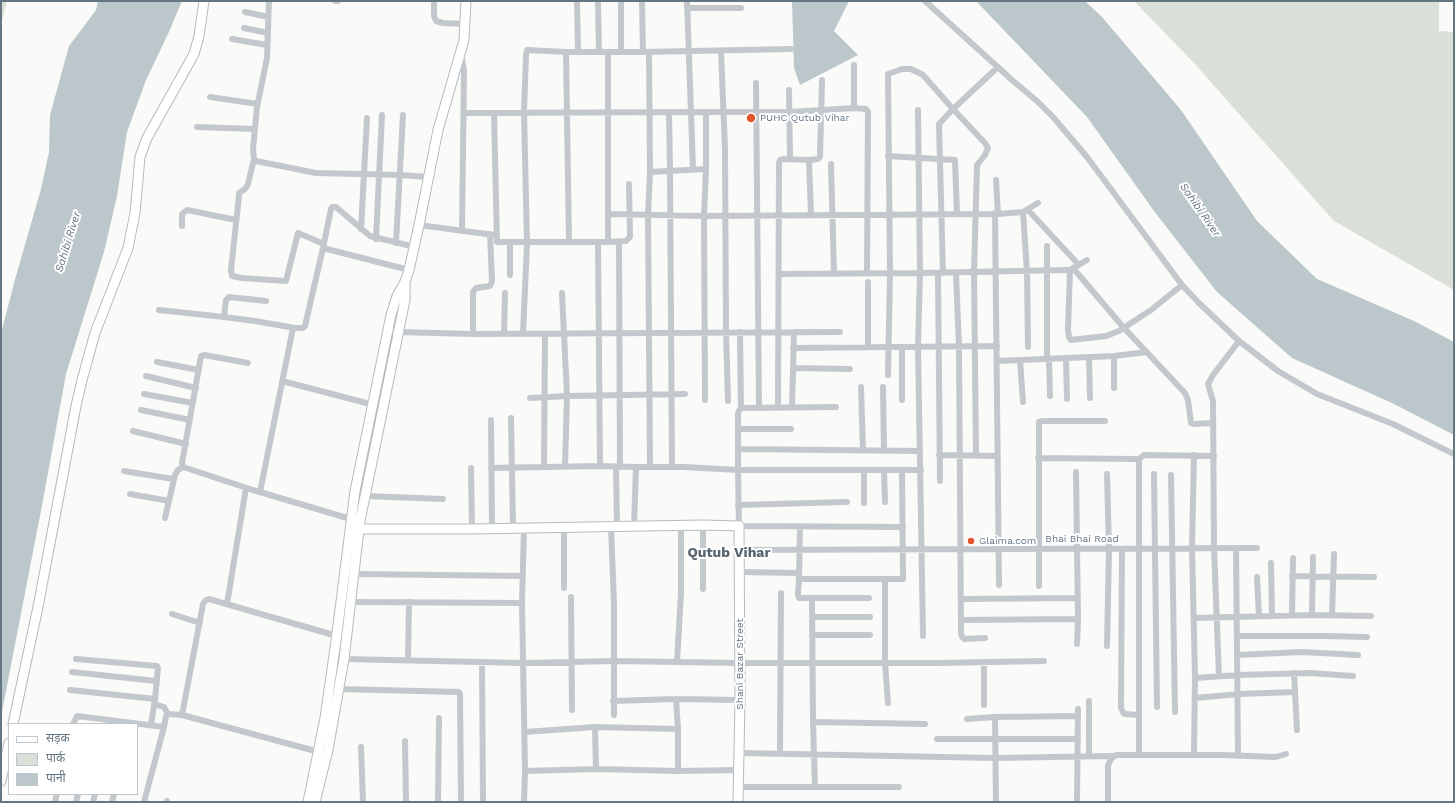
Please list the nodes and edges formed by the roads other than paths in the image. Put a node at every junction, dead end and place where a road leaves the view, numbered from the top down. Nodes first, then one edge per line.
1 (204, 1) edge
2 (269, 1) edge
3 (434, 1) edge
4 (466, 1) edge
5 (577, 1) edge
6 (598, 1) edge
7 (621, 1) edge
8 (642, 1) edge
9 (687, 1) edge
10 (925, 1) edge
11 (688, 8) junction
12 (741, 8) dead end
13 (245, 12) dead end
14 (268, 17) junction
15 (466, 24) junction
16 (244, 28) dead end
17 (268, 33) junction
18 (232, 39) dead end
19 (267, 45) junction
20 (791, 50) dead end
21 (688, 51) junction
22 (721, 51) junction
23 (460, 52) junction
24 (566, 52) junction
25 (578, 52) junction
26 (599, 52) junction
27 (608, 52) junction
28 (621, 52) junction
29 (646, 52) junction
30 (854, 65) dead end
31 (998, 67) junction
32 (822, 80) dead end
33 (756, 83) dead end
34 (789, 90) dead end
35 (210, 97) dead end
36 (258, 104) junction
37 (854, 108) junction
38 (953, 109) junction
39 (821, 110) junction
40 (918, 110) dead end
41 (724, 111) junction
42 (756, 111) junction
43 (524, 112) junction
44 (568, 112) junction
45 (608, 112) junction
46 (649, 112) junction
47 (669, 112) junction
48 (690, 112) junction
49 (706, 112) junction
50 (790, 112) junction
51 (464, 113) junction
52 (494, 113) junction
53 (382, 115) dead end
54 (403, 115) dead end
55 (367, 118) dead end
56 (197, 128) dead end
57 (255, 129) junction
58 (888, 156) junction
59 (919, 157) junction
60 (941, 158) junction
61 (254, 159) junction
62 (790, 159) junction
63 (809, 160) junction
64 (831, 164) dead end
65 (706, 169) junction
66 (693, 170) junction
67 (670, 171) junction
68 (650, 172) junction
69 (363, 175) junction
70 (380, 175) junction
71 (400, 175) junction
72 (428, 177) junction
73 (996, 180) dead end
74 (629, 184) dead end
75 (1038, 203) dead end
76 (1026, 211) junction
77 (609, 214) junction
78 (630, 214) junction
79 (867, 214) junction
80 (888, 214) junction
81 (920, 214) junction
82 (942, 214) junction
83 (957, 214) junction
84 (976, 214) junction
85 (996, 214) junction
86 (648, 215) junction
87 (670, 215) junction
88 (725, 215) junction
89 (779, 215) junction
90 (811, 215) junction
91 (832, 215) junction
92 (704, 216) junction
93 (758, 216) junction
94 (236, 220) junction
95 (419, 225) junction
96 (182, 226) dead end
97 (361, 229) junction
98 (462, 231) junction
99 (493, 235) junction
100 (376, 239) junction
101 (569, 242) junction
102 (598, 242) junction
103 (608, 242) junction
104 (619, 242) junction
105 (396, 243) junction
106 (510, 243) junction
107 (527, 243) junction
108 (324, 246) junction
109 (1047, 246) dead end
110 (415, 247) junction
111 (1087, 260) dead end
112 (1074, 267) junction
113 (409, 270) junction
114 (1047, 271) junction
115 (974, 272) junction
116 (996, 272) junction
117 (1027, 272) junction
118 (890, 273) junction
119 (920, 273) junction
120 (940, 273) junction
121 (956, 273) junction
122 (778, 274) junction
123 (834, 274) junction
124 (867, 274) junction
125 (510, 275) dead end
126 (868, 282) dead end
127 (1182, 285) junction
128 (562, 293) dead end
129 (505, 294) dead end
130 (266, 301) dead end
131 (159, 310) dead end
132 (224, 317) junction
133 (293, 328) junction
134 (1124, 328) junction
135 (393, 331) junction
136 (649, 332) junction
137 (671, 332) junction
138 (726, 332) junction
139 (740, 332) junction
140 (758, 332) junction
141 (778, 332) junction
142 (794, 332) junction
143 (840, 332) dead end
144 (598, 333) junction
145 (619, 333) junction
146 (703, 333) junction
147 (473, 334) junction
148 (504, 334) junction
149 (523, 334) junction
150 (545, 334) junction
151 (563, 334) junction
152 (1239, 342) junction
153 (976, 346) junction
154 (997, 346) junction
155 (868, 347) junction
156 (889, 347) junction
157 (902, 347) junction
158 (918, 347) junction
159 (939, 347) junction
160 (958, 347) junction
161 (1028, 347) dead end
162 (793, 348) junction
163 (1147, 352) junction
164 (1114, 356) junction
165 (1089, 357) junction
166 (1048, 358) junction
167 (1066, 358) junction
168 (1020, 360) junction
169 (997, 361) junction
170 (157, 362) dead end
171 (248, 363) dead end
172 (793, 368) junction
173 (850, 369) dead end
174 (199, 370) junction
175 (888, 375) dead end
176 (146, 376) dead end
177 (282, 381) junction
178 (861, 387) dead end
179 (883, 387) dead end
180 (196, 388) junction
181 (1114, 388) dead end
182 (144, 394) dead end
183 (650, 394) junction
184 (671, 394) junction
185 (685, 394) dead end
186 (599, 395) junction
187 (567, 396) junction
188 (620, 396) junction
189 (1050, 396) dead end
190 (545, 397) junction
191 (530, 398) dead end
192 (1090, 398) dead end
193 (1066, 399) dead end
194 (704, 400) dead end
195 (902, 400) dead end
196 (728, 401) dead end
197 (1023, 402) dead end
198 (193, 403) junction
199 (374, 405) junction
200 (836, 407) dead end
201 (741, 408) junction
202 (758, 408) junction
203 (778, 408) junction
204 (792, 408) junction
205 (141, 410) dead end
206 (511, 418) dead end
207 (190, 420) junction
208 (491, 420) dead end
209 (1105, 421) dead end
210 (1213, 423) junction
211 (739, 429) junction
212 (791, 429) dead end
213 (133, 431) dead end
214 (186, 444) junction
215 (738, 449) junction
216 (863, 451) junction
217 (884, 451) junction
218 (920, 451) junction
219 (1454, 454) edge
220 (939, 455) junction
221 (960, 456) junction
222 (976, 456) junction
223 (998, 456) junction
224 (1194, 456) junction
225 (1214, 456) junction
226 (1038, 458) junction
227 (1138, 459) junction
228 (544, 466) junction
229 (565, 466) junction
230 (600, 466) junction
231 (183, 467) junction
232 (618, 467) junction
233 (636, 467) junction
234 (650, 467) junction
235 (672, 467) junction
236 (471, 468) dead end
237 (491, 468) junction
238 (513, 468) junction
239 (738, 470) junction
240 (864, 470) junction
241 (884, 470) junction
242 (902, 470) junction
243 (921, 470) junction
244 (124, 471) dead end
245 (1076, 472) dead end
246 (1107, 474) dead end
247 (1154, 474) dead end
248 (1171, 475) dead end
249 (173, 479) junction
250 (940, 481) dead end
251 (246, 488) junction
252 (260, 492) junction
253 (130, 494) dead end
254 (365, 496) junction
255 (443, 499) dead end
256 (170, 501) junction
257 (847, 502) dead end
258 (885, 502) dead end
259 (864, 503) dead end
260 (738, 504) junction
261 (165, 518) dead end
262 (357, 523) junction
263 (703, 526) junction
264 (739, 526) junction
265 (614, 527) junction
266 (634, 527) junction
267 (681, 527) junction
268 (800, 527) junction
269 (903, 527) junction
270 (513, 528) junction
271 (524, 528) junction
272 (564, 528) junction
273 (472, 529) junction
274 (492, 529) junction
275 (1139, 548) junction
276 (1155, 548) junction
277 (1173, 548) junction
278 (1192, 548) junction
279 (1214, 548) junction
280 (1236, 548) junction
281 (1257, 548) dead end
282 (903, 549) junction
283 (922, 549) junction
284 (960, 549) junction
285 (999, 549) junction
286 (1039, 549) junction
287 (1078, 549) junction
288 (1109, 549) junction
289 (1122, 549) junction
290 (739, 550) junction
291 (799, 550) junction
292 (1334, 554) dead end
293 (1313, 557) dead end
294 (1293, 558) dead end
295 (1271, 563) dead end
296 (739, 572) junction
297 (355, 574) junction
298 (523, 576) junction
299 (800, 576) junction
300 (1292, 576) junction
301 (1312, 576) junction
302 (1333, 576) junction
303 (1257, 577) dead end
304 (1374, 577) dead end
305 (885, 579) junction
306 (999, 585) dead end
307 (1039, 586) dead end
308 (564, 588) dead end
309 (703, 589) dead end
310 (781, 592) dead end
311 (571, 597) dead end
312 (812, 598) junction
313 (869, 598) dead end
314 (1078, 598) junction
315 (961, 599) junction
316 (351, 602) junction
317 (409, 602) junction
318 (522, 603) junction
319 (227, 604) junction
320 (172, 614) dead end
321 (1312, 614) junction
322 (1272, 615) junction
323 (1292, 615) junction
324 (1332, 615) junction
325 (1237, 616) junction
326 (1259, 616) junction
327 (1371, 616) dead end
328 (812, 617) junction
329 (870, 617) dead end
330 (1217, 617) junction
331 (1078, 618) junction
332 (1194, 618) junction
333 (961, 620) junction
334 (200, 624) junction
335 (812, 635) junction
336 (870, 635) dead end
337 (337, 636) junction
338 (923, 636) dead end
339 (1238, 636) junction
340 (1367, 637) dead end
341 (985, 638) dead end
342 (1077, 644) dead end
343 (1107, 646) dead end
344 (1238, 655) junction
345 (1358, 655) dead end
346 (76, 659) dead end
347 (344, 659) junction
348 (408, 660) junction
349 (615, 661) junction
350 (1044, 661) dead end
351 (482, 662) junction
352 (571, 662) junction
353 (677, 662) junction
354 (984, 662) junction
355 (523, 663) junction
356 (740, 663) junction
357 (781, 663) junction
358 (813, 663) junction
359 (885, 663) junction
360 (72, 672) dead end
361 (1294, 673) junction
362 (1238, 675) junction
363 (1219, 676) junction
364 (1353, 676) dead end
365 (1195, 678) junction
366 (156, 681) junction
367 (338, 689) junction
368 (70, 690) dead end
369 (1295, 692) junction
370 (1239, 694) junction
371 (1196, 698) junction
372 (676, 700) junction
373 (740, 700) junction
374 (613, 701) junction
375 (1089, 701) dead end
376 (154, 702) junction
377 (888, 704) dead end
378 (984, 705) dead end
379 (1157, 707) dead end
380 (1078, 709) dead end
381 (572, 710) dead end
382 (1175, 712) dead end
383 (168, 714) junction
384 (182, 715) junction
385 (614, 715) dead end
386 (1139, 715) junction
387 (1078, 716) junction
388 (995, 717) junction
389 (439, 718) dead end
390 (967, 719) dead end
391 (93, 721) edge
392 (814, 722) junction
393 (13, 723) edge
394 (73, 723) edge
395 (118, 723) edge
396 (138, 724) edge
397 (925, 724) dead end
398 (151, 725) junction
399 (164, 727) junction
400 (595, 727) junction
401 (678, 729) junction
402 (1297, 730) dead end
403 (525, 732) junction
404 (996, 738) junction
405 (937, 739) dead end
406 (1078, 739) junction
407 (405, 741) dead end
408 (361, 746) dead end
409 (8, 748) edge
410 (319, 752) junction
411 (739, 753) junction
412 (780, 754) junction
413 (814, 754) junction
414 (1286, 754) dead end
415 (1139, 755) junction
416 (1194, 755) junction
417 (1078, 756) junction
418 (1089, 756) junction
419 (1113, 756) junction
420 (1238, 756) junction
421 (995, 758) junction
422 (596, 769) junction
423 (738, 770) junction
424 (525, 771) junction
425 (678, 771) junction
426 (1, 781) edge
427 (738, 787) junction
428 (815, 787) junction
429 (899, 787) dead end
430 (144, 802) edge
431 (308, 802) edge
432 (315, 802) edge
433 (363, 802) edge
434 (406, 802) edge
435 (438, 802) edge
436 (461, 802) edge
437 (482, 802) edge
438 (524, 802) edge
439 (738, 802) edge
440 (996, 802) edge
441 (1077, 802) edge
442 (1108, 802) edge

1 - 393 street
2 - 14 street
3 - 15 street
4 - 15 street
5 - 25 street
6 - 26 street
7 - 28 street
8 - 29 street
9 - 11 street
10 - 31 street
11 - 12 street
11 - 21 street
13 - 14 street
14 - 17 street
15 - 23 street
16 - 17 street
17 - 19 street
18 - 19 street
19 - 36 street
20 - 22 street
21 - 22 street
21 - 29 street
21 - 48 street
22 - 41 street
23 - 51 street
23 - 72 street
24 - 25 street
24 - 43 street
24 - 44 street
25 - 26 street
26 - 27 street
27 - 28 street
27 - 45 street
28 - 29 street
29 - 46 street
30 - 37 street
31 - 38 street
31 - 127 street
32 - 39 street
33 - 42 street
34 - 50 street
35 - 36 street
36 - 57 street
37 - 39 street
37 - 79 street
38 - 58 street
38 - 60 street
38 - 84 street
39 - 50 street
39 - 63 street
40 - 59 street
41 - 42 street
41 - 49 street
41 - 88 street
42 - 50 street
42 - 93 street
43 - 44 street
43 - 52 street
43 - 107 street
44 - 45 street
44 - 101 street
45 - 46 street
45 - 77 street
46 - 47 street
46 - 68 street
47 - 48 street
47 - 67 street
48 - 49 street
48 - 66 street
49 - 65 street
50 - 62 street
51 - 52 street
51 - 98 street
52 - 99 street
53 - 70 street
54 - 71 street
55 - 69 street
56 - 57 street
57 - 61 street
58 - 59 street
58 - 80 street
59 - 60 street
59 - 81 street
60 - 82 street
60 - 83 street
61 - 69 street
61 - 94 street
62 - 63 street
62 - 89 street
63 - 90 street
64 - 91 street
65 - 66 street
65 - 92 street
66 - 67 street
67 - 68 street
67 - 87 street
68 - 86 street
69 - 70 street
69 - 97 street
70 - 71 street
70 - 100 street
71 - 72 street
71 - 105 street
72 - 95 street
73 - 85 street
74 - 78 street
75 - 76 street
76 - 85 street
76 - 112 street
76 - 117 street
77 - 78 street
77 - 103 street
78 - 86 street
78 - 104 street
79 - 80 street
79 - 91 street
79 - 124 street
80 - 81 street
80 - 118 street
81 - 82 street
81 - 119 street
82 - 83 street
82 - 120 street
83 - 84 street
84 - 85 street
84 - 115 street
85 - 116 street
86 - 87 street
86 - 136 street
87 - 92 street
87 - 137 street
88 - 92 street
88 - 93 street
88 - 138 street
89 - 90 street
89 - 93 street
89 - 122 street
90 - 91 street
91 - 123 street
92 - 146 street
93 - 140 street
94 - 96 street
94 - 108 street
95 - 98 street
95 - 110 street
97 - 100 street
97 - 108 street
98 - 99 street
99 - 106 street
99 - 147 street
100 - 105 street
101 - 102 street
101 - 107 street
102 - 103 street
102 - 144 street
103 - 104 street
104 - 145 street
105 - 110 street
106 - 107 street
106 - 125 street
107 - 149 street
108 - 113 street
108 - 133 street
109 - 114 street
110 - 113 street
111 - 112 street
112 - 114 street
112 - 134 street
112 - 134 street
113 - 135 street
114 - 117 street
114 - 166 street
115 - 116 street
115 - 121 street
115 - 153 street
116 - 117 street
116 - 154 street
117 - 161 street
118 - 119 street
118 - 124 street
118 - 156 street
119 - 120 street
119 - 158 street
120 - 121 street
120 - 159 street
121 - 160 street
122 - 123 street
122 - 141 street
123 - 124 street
126 - 155 street
127 - 134 street
127 - 152 street
128 - 151 street
129 - 148 street
130 - 132 street
131 - 132 street
132 - 133 street
133 - 177 street
134 - 163 street
135 - 147 street
135 - 199 street
135 - 254 street
136 - 137 street
136 - 145 street
136 - 183 street
137 - 146 street
137 - 184 street
138 - 139 street
138 - 146 street
138 - 196 street
139 - 140 street
139 - 201 street
140 - 141 street
140 - 202 street
141 - 142 street
141 - 203 street
142 - 143 street
142 - 162 street
144 - 145 street
144 - 151 street
144 - 186 street
145 - 188 street
146 - 194 street
147 - 148 street
148 - 149 street
149 - 150 street
150 - 151 street
150 - 190 street
151 - 187 street
152 - 210 street
152 - 219 street
153 - 154 street
153 - 160 street
153 - 222 street
154 - 169 street
155 - 156 street
155 - 162 street
156 - 157 street
156 - 175 street
157 - 158 street
157 - 195 street
158 - 159 street
158 - 218 street
159 - 160 street
159 - 220 street
160 - 221 street
162 - 172 street
163 - 164 street
163 - 210 street
164 - 165 street
164 - 181 street
165 - 167 street
165 - 192 street
166 - 167 street
166 - 168 street
166 - 189 street
167 - 193 street
168 - 169 street
168 - 197 street
169 - 223 street
170 - 174 street
171 - 174 street
172 - 173 street
172 - 204 street
174 - 180 street
176 - 180 street
177 - 199 street
177 - 252 street
178 - 216 street
179 - 217 street
180 - 198 street
182 - 198 street
183 - 184 street
183 - 188 street
183 - 234 street
184 - 185 street
184 - 235 street
186 - 187 street
186 - 188 street
186 - 230 street
187 - 190 street
187 - 229 street
188 - 232 street
190 - 191 street
190 - 228 street
198 - 207 street
199 - 262 street
200 - 204 street
201 - 202 street
201 - 211 street
202 - 203 street
203 - 204 street
205 - 207 street
206 - 238 street
207 - 214 street
208 - 237 street
209 - 226 street
210 - 225 street
211 - 212 street
211 - 215 street
213 - 214 street
214 - 231 street
215 - 216 street
215 - 239 street
216 - 217 street
217 - 218 street
218 - 243 street
220 - 221 street
220 - 250 street
221 - 222 street
221 - 284 street
222 - 223 street
223 - 285 street
224 - 225 street
224 - 227 street
224 - 278 street
225 - 279 street
226 - 227 street
226 - 286 street
227 - 275 street
228 - 229 street
228 - 238 street
229 - 230 street
230 - 232 street
231 - 249 street
231 - 251 street
232 - 233 street
232 - 265 street
233 - 234 street
233 - 266 street
234 - 235 street
235 - 239 street
236 - 273 street
237 - 238 street
237 - 274 street
238 - 270 street
239 - 240 street
239 - 260 street
240 - 241 street
240 - 259 street
241 - 242 street
241 - 258 street
242 - 243 street
242 - 269 street
243 - 283 street
244 - 249 street
245 - 287 street
246 - 288 street
247 - 276 street
248 - 277 street
249 - 256 street
251 - 252 street
251 - 319 street
252 - 262 street
253 - 256 street
254 - 255 street
254 - 262 street
256 - 261 street
257 - 260 street
260 - 264 street
262 - 273 street
262 - 297 street
262 - 337 street
263 - 264 street
263 - 267 street
263 - 309 street
264 - 268 street
264 - 290 street, Shani Bazar Street
265 - 266 street
265 - 272 street
265 - 349 street
266 - 267 street
267 - 353 street
268 - 269 street
268 - 291 street
269 - 282 street
270 - 271 street
270 - 274 street
271 - 272 street
271 - 298 street
272 - 308 street
273 - 274 street
275 - 276 street, Bhai Bhai Road
275 - 289 street, Bhai Bhai Road
275 - 386 street
276 - 277 street, Bhai Bhai Road
276 - 379 street
277 - 278 street, Bhai Bhai Road
277 - 382 street
278 - 279 street, Bhai Bhai Road
278 - 332 street
279 - 280 street, Bhai Bhai Road
279 - 330 street
280 - 281 street, Bhai Bhai Road
280 - 325 street
282 - 283 street, Bhai Bhai Road
282 - 291 street, Bhai Bhai Road
282 - 305 street
283 - 284 street, Bhai Bhai Road
283 - 338 street
284 - 285 street, Bhai Bhai Road
284 - 315 street
285 - 286 street, Bhai Bhai Road
285 - 306 street
286 - 287 street, Bhai Bhai Road
286 - 307 street
287 - 288 street, Bhai Bhai Road
287 - 314 street
288 - 289 street, Bhai Bhai Road
288 - 343 street
289 - 386 street
290 - 291 street, Bhai Bhai Road
290 - 296 street, Shani Bazar Street
291 - 299 street
292 - 302 street
293 - 301 street
294 - 300 street
295 - 322 street
296 - 299 street
296 - 356 street, Shani Bazar Street
297 - 298 street
297 - 316 street
298 - 318 street
299 - 305 street
299 - 312 street
300 - 301 street
300 - 323 street
301 - 302 street
301 - 321 street
302 - 304 street
302 - 324 street
303 - 326 street
305 - 359 street
310 - 357 street
311 - 352 street
312 - 313 street
312 - 328 street
314 - 315 street
314 - 331 street
315 - 333 street
316 - 317 street
316 - 347 street
317 - 318 street
317 - 348 street
318 - 355 street
319 - 334 street
319 - 337 street
320 - 334 street
321 - 323 street
321 - 324 street
322 - 323 street
322 - 326 street
324 - 327 street
325 - 326 street
325 - 330 street
325 - 339 street
328 - 329 street
328 - 335 street
330 - 332 street
330 - 363 street
331 - 333 street
331 - 342 street
332 - 365 street
333 - 341 street
334 - 384 street
335 - 336 street
335 - 358 street
337 - 410 street
339 - 340 street
339 - 344 street
344 - 345 street
344 - 362 street
346 - 366 street
347 - 348 street
347 - 367 street
348 - 351 street
349 - 352 street
349 - 353 street
349 - 374 street
350 - 354 street
351 - 355 street
351 - 437 street
352 - 355 street
352 - 381 street
353 - 356 street
354 - 359 street
354 - 378 street
355 - 403 street
356 - 357 street
356 - 373 street, Shani Bazar Street
357 - 358 street
357 - 412 street
358 - 359 street
358 - 392 street
359 - 377 street
360 - 366 street
361 - 362 street
361 - 364 street
361 - 369 street
362 - 363 street
362 - 370 street
363 - 365 street
365 - 371 street
366 - 376 street
367 - 432 street
367 - 436 street
368 - 376 street
369 - 370 street
369 - 402 street
370 - 371 street
370 - 420 street
371 - 416 street
372 - 373 street
372 - 374 street
372 - 401 street
373 - 411 street, Shani Bazar Street
374 - 385 street
375 - 418 street
376 - 383 street
376 - 398 street
380 - 387 street
383 - 384 street
383 - 399 street
384 - 410 street
386 - 415 street
387 - 388 street
387 - 406 street
388 - 390 street
388 - 404 street
389 - 435 street
391 - 394 street
391 - 395 street
392 - 397 street
392 - 413 street
396 - 398 street
398 - 399 street
399 - 430 street
400 - 401 street
400 - 403 street
400 - 422 street
401 - 425 street
403 - 424 street
404 - 405 street
404 - 406 street
404 - 421 street
406 - 417 street
407 - 434 street
408 - 433 street
409 - 426 street
410 - 431 street
411 - 412 street
411 - 423 street, Shani Bazar Street
412 - 413 street
413 - 421 street
413 - 428 street
414 - 420 street
415 - 416 street
415 - 419 street
416 - 420 street
417 - 418 street
417 - 421 street
417 - 441 street
418 - 419 street
419 - 442 street
421 - 440 street
422 - 424 street
422 - 425 street
423 - 425 street
423 - 427 street, Shani Bazar Street
424 - 438 street
427 - 428 street
427 - 439 street, Shani Bazar Street
428 - 429 street

